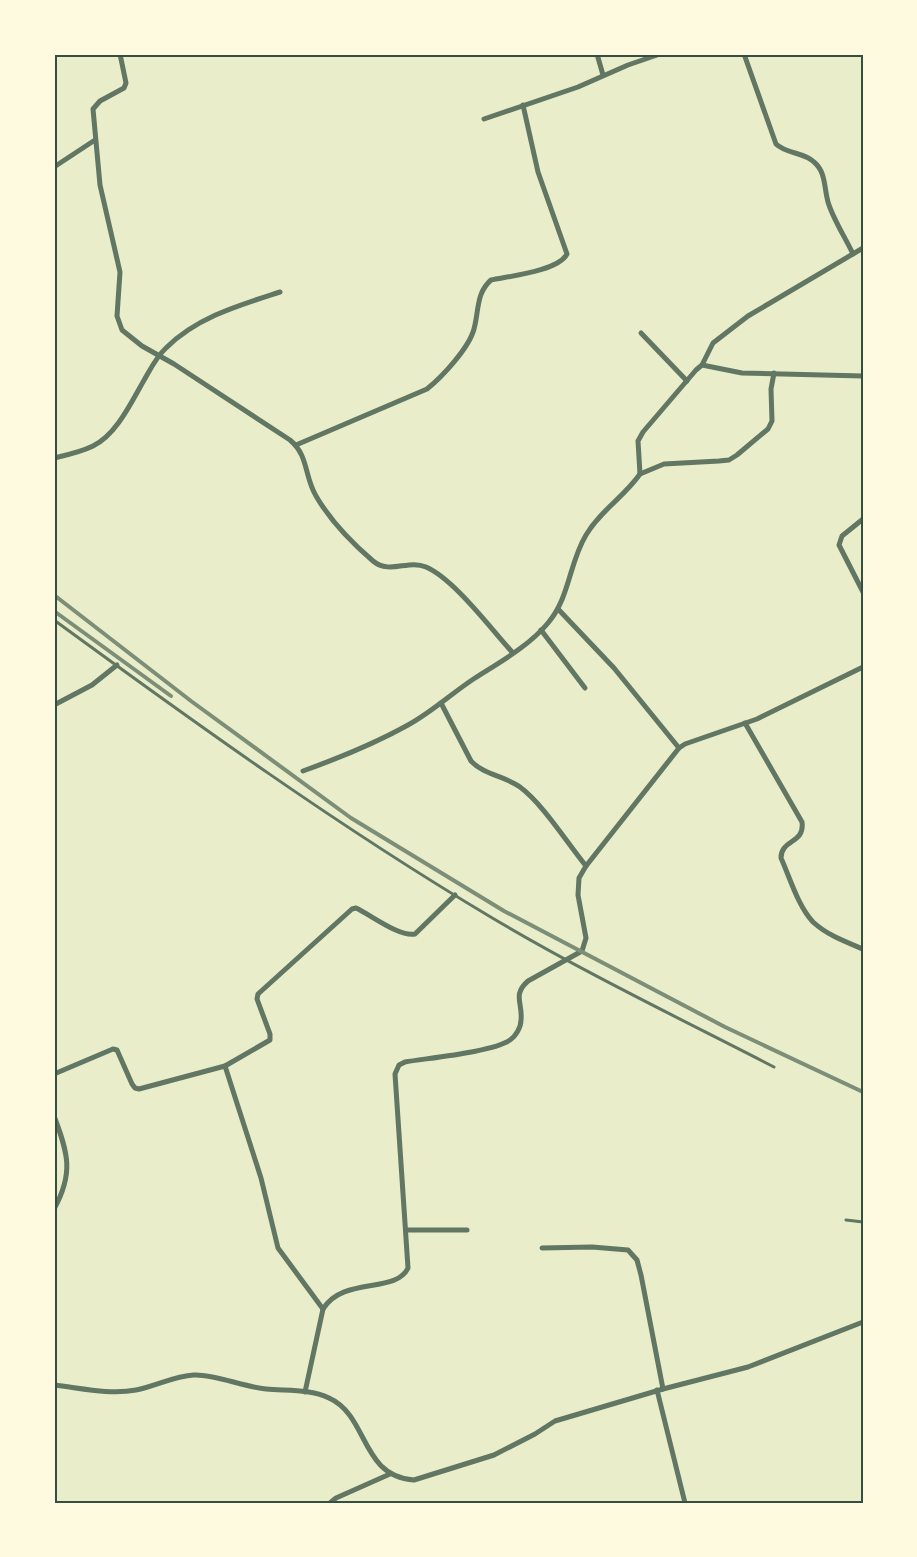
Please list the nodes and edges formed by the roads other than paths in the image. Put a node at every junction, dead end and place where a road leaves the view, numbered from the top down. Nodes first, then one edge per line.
1 (120, 54) edge
2 (597, 54) edge
3 (660, 54) edge
4 (744, 54) edge
5 (603, 75) junction
6 (523, 105) junction
7 (484, 119) dead end
8 (94, 140) junction
9 (54, 167) edge
10 (863, 248) edge
11 (853, 254) junction
12 (280, 292) dead end
13 (641, 333) dead end
14 (159, 355) junction
15 (702, 365) junction
16 (774, 373) junction
17 (863, 376) edge
18 (687, 381) junction
19 (296, 445) junction
20 (54, 458) edge
21 (640, 474) junction
22 (863, 519) edge
23 (863, 592) edge
24 (558, 609) junction
25 (54, 620) edge
26 (541, 630) junction
27 (513, 653) junction
28 (117, 665) junction
29 (863, 667) edge
30 (585, 688) dead end
31 (441, 703) junction
32 (54, 705) edge
33 (745, 723) junction
34 (679, 748) junction
35 (303, 771) dead end
36 (586, 866) junction
37 (54, 884) edge
38 (455, 895) junction
39 (54, 901) edge
40 (863, 950) edge
41 (567, 960) junction
42 (225, 1066) junction
43 (774, 1067) dead end
44 (54, 1074) edge
45 (54, 1116) edge
46 (54, 1209) edge
47 (846, 1220) dead end
48 (863, 1222) edge
49 (406, 1230) junction
50 (467, 1230) dead end
51 (542, 1248) dead end
52 (323, 1309) junction
53 (863, 1322) edge
54 (54, 1385) edge
55 (660, 1390) junction
56 (305, 1392) junction
57 (390, 1474) junction
58 (330, 1503) edge
59 (685, 1503) edge

1 - 8 street
2 - 5 street
3 - 5 street
4 - 11 street
5 - 6 street
6 - 7 street
6 - 19 street
8 - 9 street
8 - 14 street
10 - 11 street
11 - 15 street
12 - 14 street
13 - 18 street
14 - 19 street
14 - 20 street
15 - 16 street
15 - 18 street
16 - 17 street
16 - 21 street
18 - 21 street
19 - 27 street
21 - 24 street
22 - 23 street
24 - 26 street
24 - 34 street
25 - 28 lane
26 - 27 street
26 - 30 street
27 - 31 street
28 - 32 street
28 - 38 lane
29 - 33 street
31 - 35 street
31 - 36 street
33 - 34 street
33 - 40 street
34 - 36 street
36 - 41 street
37 - 39 street
38 - 41 lane
38 - 42 street
41 - 43 lane
41 - 49 street
42 - 44 street
42 - 52 street
45 - 46 street
47 - 48 lane
49 - 50 street
49 - 52 street
51 - 55 street
52 - 56 street
53 - 55 street
54 - 56 street
55 - 57 street
55 - 59 street
56 - 57 street
57 - 58 street

